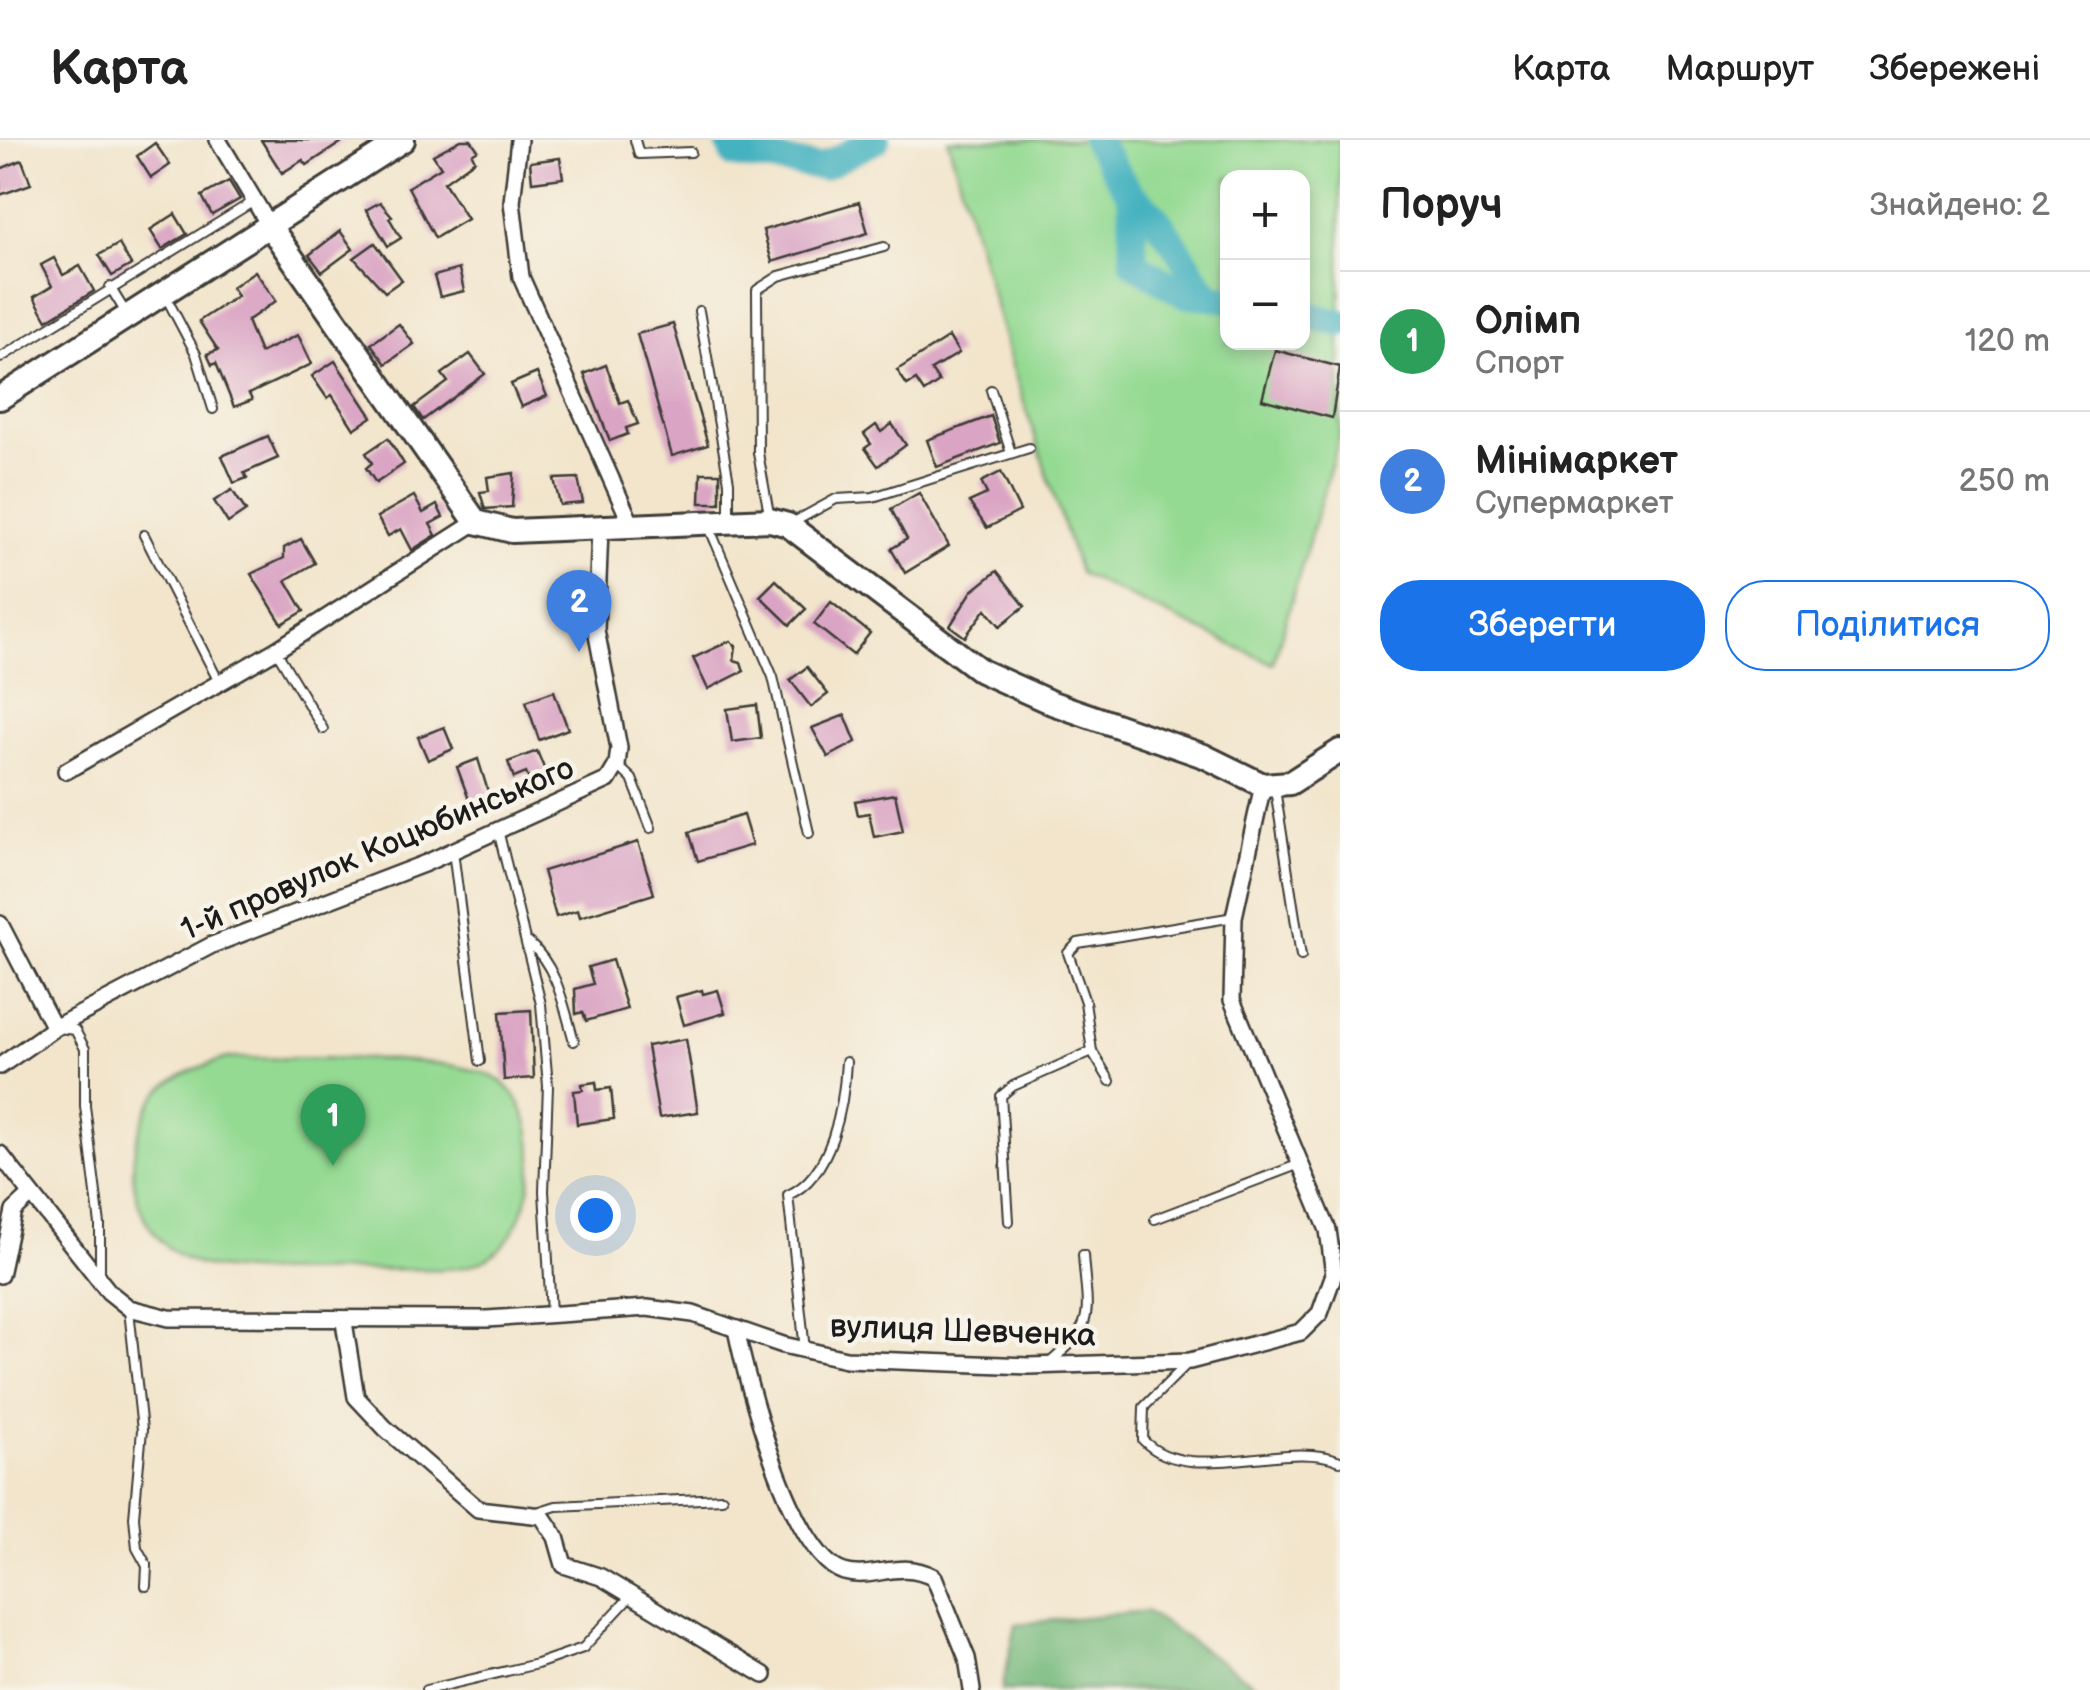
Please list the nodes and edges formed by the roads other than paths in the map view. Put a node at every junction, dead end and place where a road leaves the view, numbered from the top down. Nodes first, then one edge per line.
1 (218, 140) edge
2 (403, 140) edge
3 (519, 140) edge
4 (635, 140) edge
5 (691, 152) dead end
6 (254, 201) junction
7 (269, 225) junction
8 (884, 247) dead end
9 (110, 288) junction
10 (164, 293) junction
11 (699, 311) dead end
12 (128, 316) junction
13 (0, 358) edge
14 (991, 390) dead end
15 (0, 398) edge
16 (212, 409) dead end
17 (1029, 448) dead end
18 (1011, 453) junction
19 (476, 522) junction
20 (718, 522) junction
21 (779, 522) junction
22 (633, 528) junction
23 (600, 530) junction
24 (144, 535) dead end
25 (276, 650) junction
26 (220, 682) junction
27 (323, 730) dead end
28 (1340, 751) edge
29 (617, 765) junction
30 (66, 771) dead end
31 (1269, 784) junction
32 (651, 828) dead end
33 (498, 830) junction
34 (810, 833) dead end
35 (452, 851) junction
36 (1234, 916) junction
37 (0, 924) edge
38 (528, 941) junction
39 (1301, 956) dead end
40 (54, 1028) junction
41 (574, 1041) dead end
42 (1092, 1051) junction
43 (480, 1061) dead end
44 (846, 1062) dead end
45 (0, 1066) edge
46 (1110, 1081) dead end
47 (0, 1154) edge
48 (1300, 1164) junction
49 (30, 1196) junction
50 (1155, 1219) dead end
51 (1009, 1221) dead end
52 (1083, 1255) dead end
53 (0, 1275) edge
54 (100, 1282) junction
55 (129, 1308) junction
56 (552, 1313) junction
57 (344, 1322) junction
58 (736, 1329) junction
59 (805, 1350) junction
60 (1190, 1361) junction
61 (1047, 1365) junction
62 (1340, 1461) edge
63 (722, 1498) dead end
64 (532, 1513) junction
65 (146, 1586) dead end
66 (630, 1597) junction
67 (764, 1675) dead end
68 (426, 1690) edge
69 (972, 1690) edge

1 - 6 street
2 - 7 street
3 - 22 street
4 - 5 lane
6 - 7 street
6 - 9 lane
7 - 10 street
7 - 19 street
8 - 21 lane
9 - 12 lane
9 - 13 lane
10 - 12 street
10 - 16 lane
11 - 20 lane
12 - 15 street
14 - 18 lane
17 - 18 lane
18 - 21 lane
19 - 23 street
19 - 25 street
20 - 21 street
20 - 22 street
20 - 34 lane
21 - 31 street
22 - 23 street
23 - 29 street, 1-й провулок Коцюбинського
24 - 26 lane
25 - 26 street
25 - 27 lane
26 - 30 street
28 - 31 street
29 - 32 lane
29 - 33 street, 1-й провулок Коцюбинського
31 - 36 street
31 - 39 lane
33 - 35 street, 1-й провулок Коцюбинського
33 - 38 lane
35 - 40 street, 1-й провулок Коцюбинського
35 - 43 lane
36 - 42 lane
36 - 48 street
37 - 40 street
38 - 41 lane
38 - 56 lane
40 - 45 street, 1-й провулок Коцюбинського
40 - 54 lane
42 - 46 lane
42 - 51 lane
44 - 59 lane
47 - 49 street
48 - 50 lane
48 - 60 street, вулиця Шевченка
49 - 53 street
49 - 54 street
52 - 61 lane
54 - 55 street
55 - 57 street, вулиця Шевченка
55 - 65 lane
56 - 57 street, вулиця Шевченка
56 - 58 street, вулиця Шевченка
57 - 64 street
58 - 59 street, вулиця Шевченка
58 - 69 street
59 - 61 street, вулиця Шевченка
60 - 61 street, вулиця Шевченка
60 - 62 lane
63 - 64 lane
64 - 66 street
66 - 67 street
66 - 68 lane

